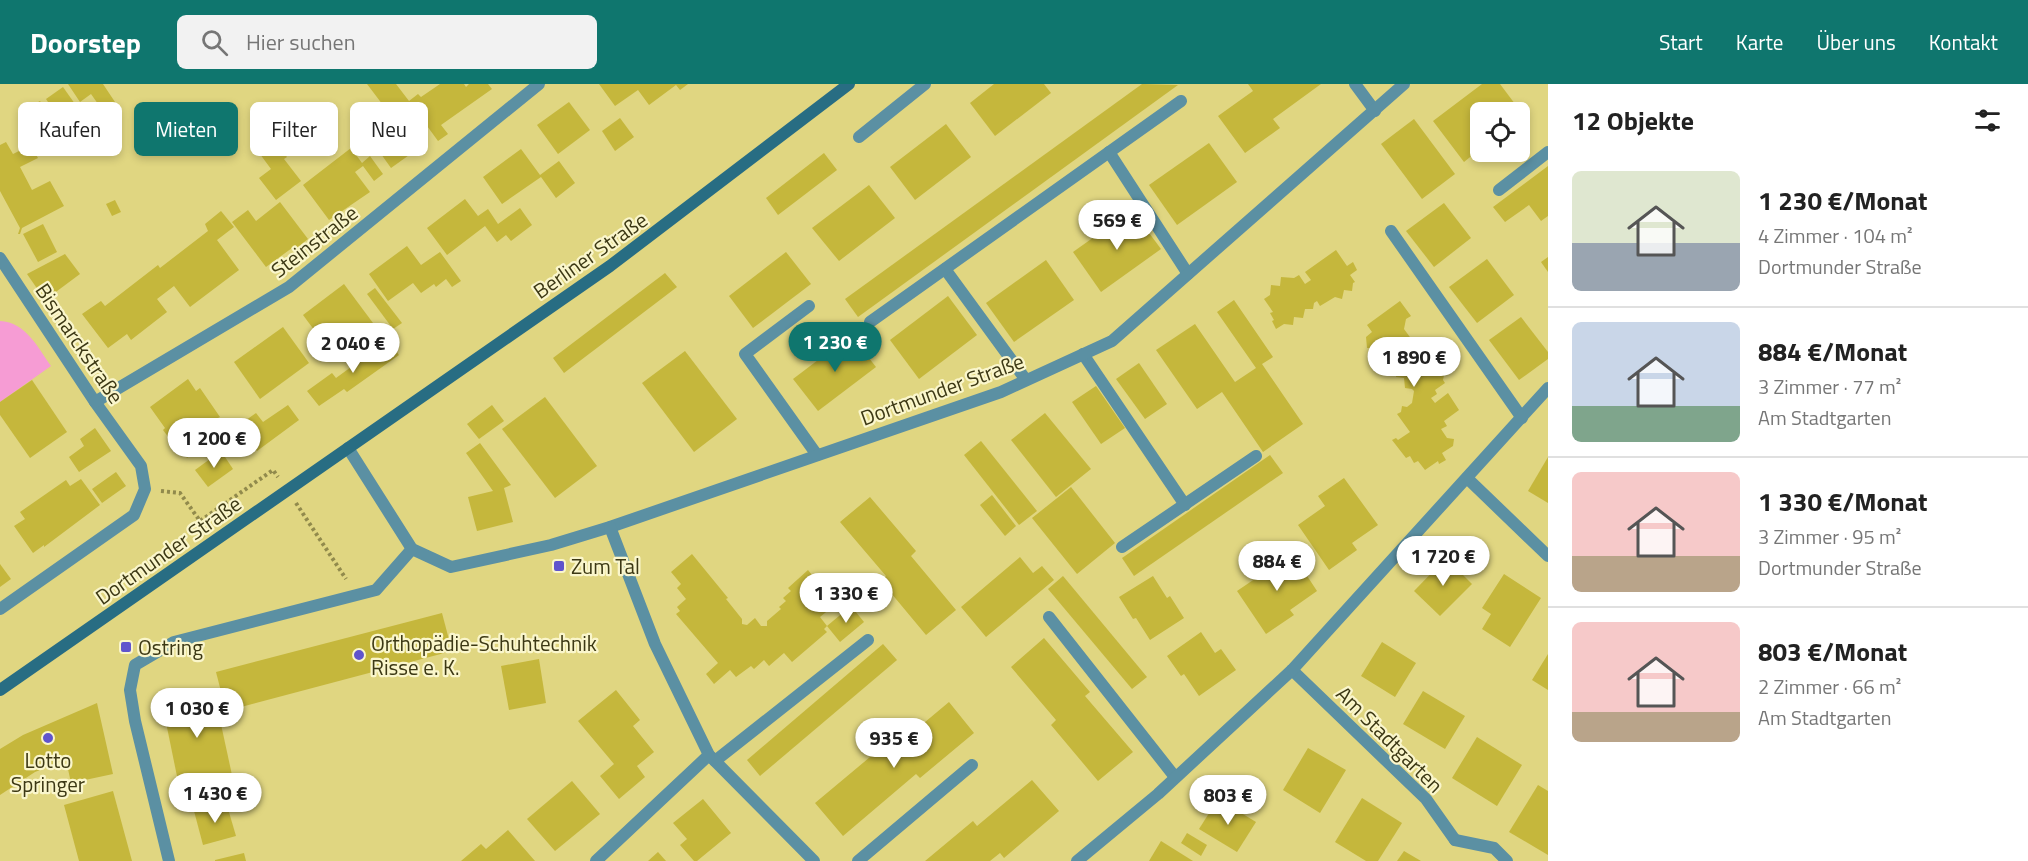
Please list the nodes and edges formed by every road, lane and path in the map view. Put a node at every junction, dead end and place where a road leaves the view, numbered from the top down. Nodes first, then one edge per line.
1 (539, 84) edge
2 (849, 84) edge
3 (925, 84) edge
4 (1355, 84) edge
5 (1404, 84) edge
6 (1181, 101) dead end
7 (1375, 111) junction
8 (859, 137) dead end
9 (1109, 152) junction
10 (1548, 152) edge
11 (1499, 190) dead end
12 (1391, 231) dead end
13 (0, 258) edge
14 (945, 269) junction
15 (1188, 274) junction
16 (809, 306) dead end
17 (870, 322) dead end
18 (1083, 354) junction
19 (1026, 381) junction
20 (1548, 388) edge
21 (95, 402) junction
22 (1522, 418) junction
23 (348, 448) junction
24 (818, 455) junction
25 (1256, 456) dead end
26 (1467, 478) junction
27 (1185, 505) junction
28 (610, 527) junction
29 (1122, 548) dead end
30 (412, 549) junction
31 (1548, 556) edge
32 (0, 609) edge
33 (1048, 617) dead end
34 (868, 640) dead end
35 (1292, 670) junction
36 (0, 690) edge
37 (712, 758) junction
38 (972, 765) dead end
39 (1175, 777) junction
40 (169, 861) edge
41 (596, 861) edge
42 (814, 861) edge
43 (858, 861) edge
44 (1077, 861) edge
45 (1507, 861) edge

1 - 21 street, Steinstraße
2 - 23 main road, Berliner Straße
3 - 8 street
4 - 7 street
5 - 7 street, Dortmunder Straße
6 - 9 street
7 - 15 street, Dortmunder Straße
9 - 14 street
9 - 15 street
10 - 11 street
12 - 22 street
13 - 21 street, Bismarckstraße
14 - 17 street
14 - 19 street
15 - 18 street, Dortmunder Straße
16 - 24 street
18 - 19 street, Dortmunder Straße
18 - 27 street
19 - 24 street, Dortmunder Straße
20 - 22 street
21 - 32 street, Bismarckstraße
22 - 26 street
23 - 30 street
23 - 36 main road, Dortmunder Straße
24 - 28 street, Dortmunder Straße
25 - 27 street
26 - 31 street
26 - 35 street
27 - 29 street
28 - 30 street, Dortmunder Straße
28 - 37 street
30 - 40 street
33 - 39 street
34 - 37 street
35 - 39 street
35 - 45 street, Am Stadtgarten
37 - 41 street
37 - 42 street
38 - 43 street
39 - 44 street

